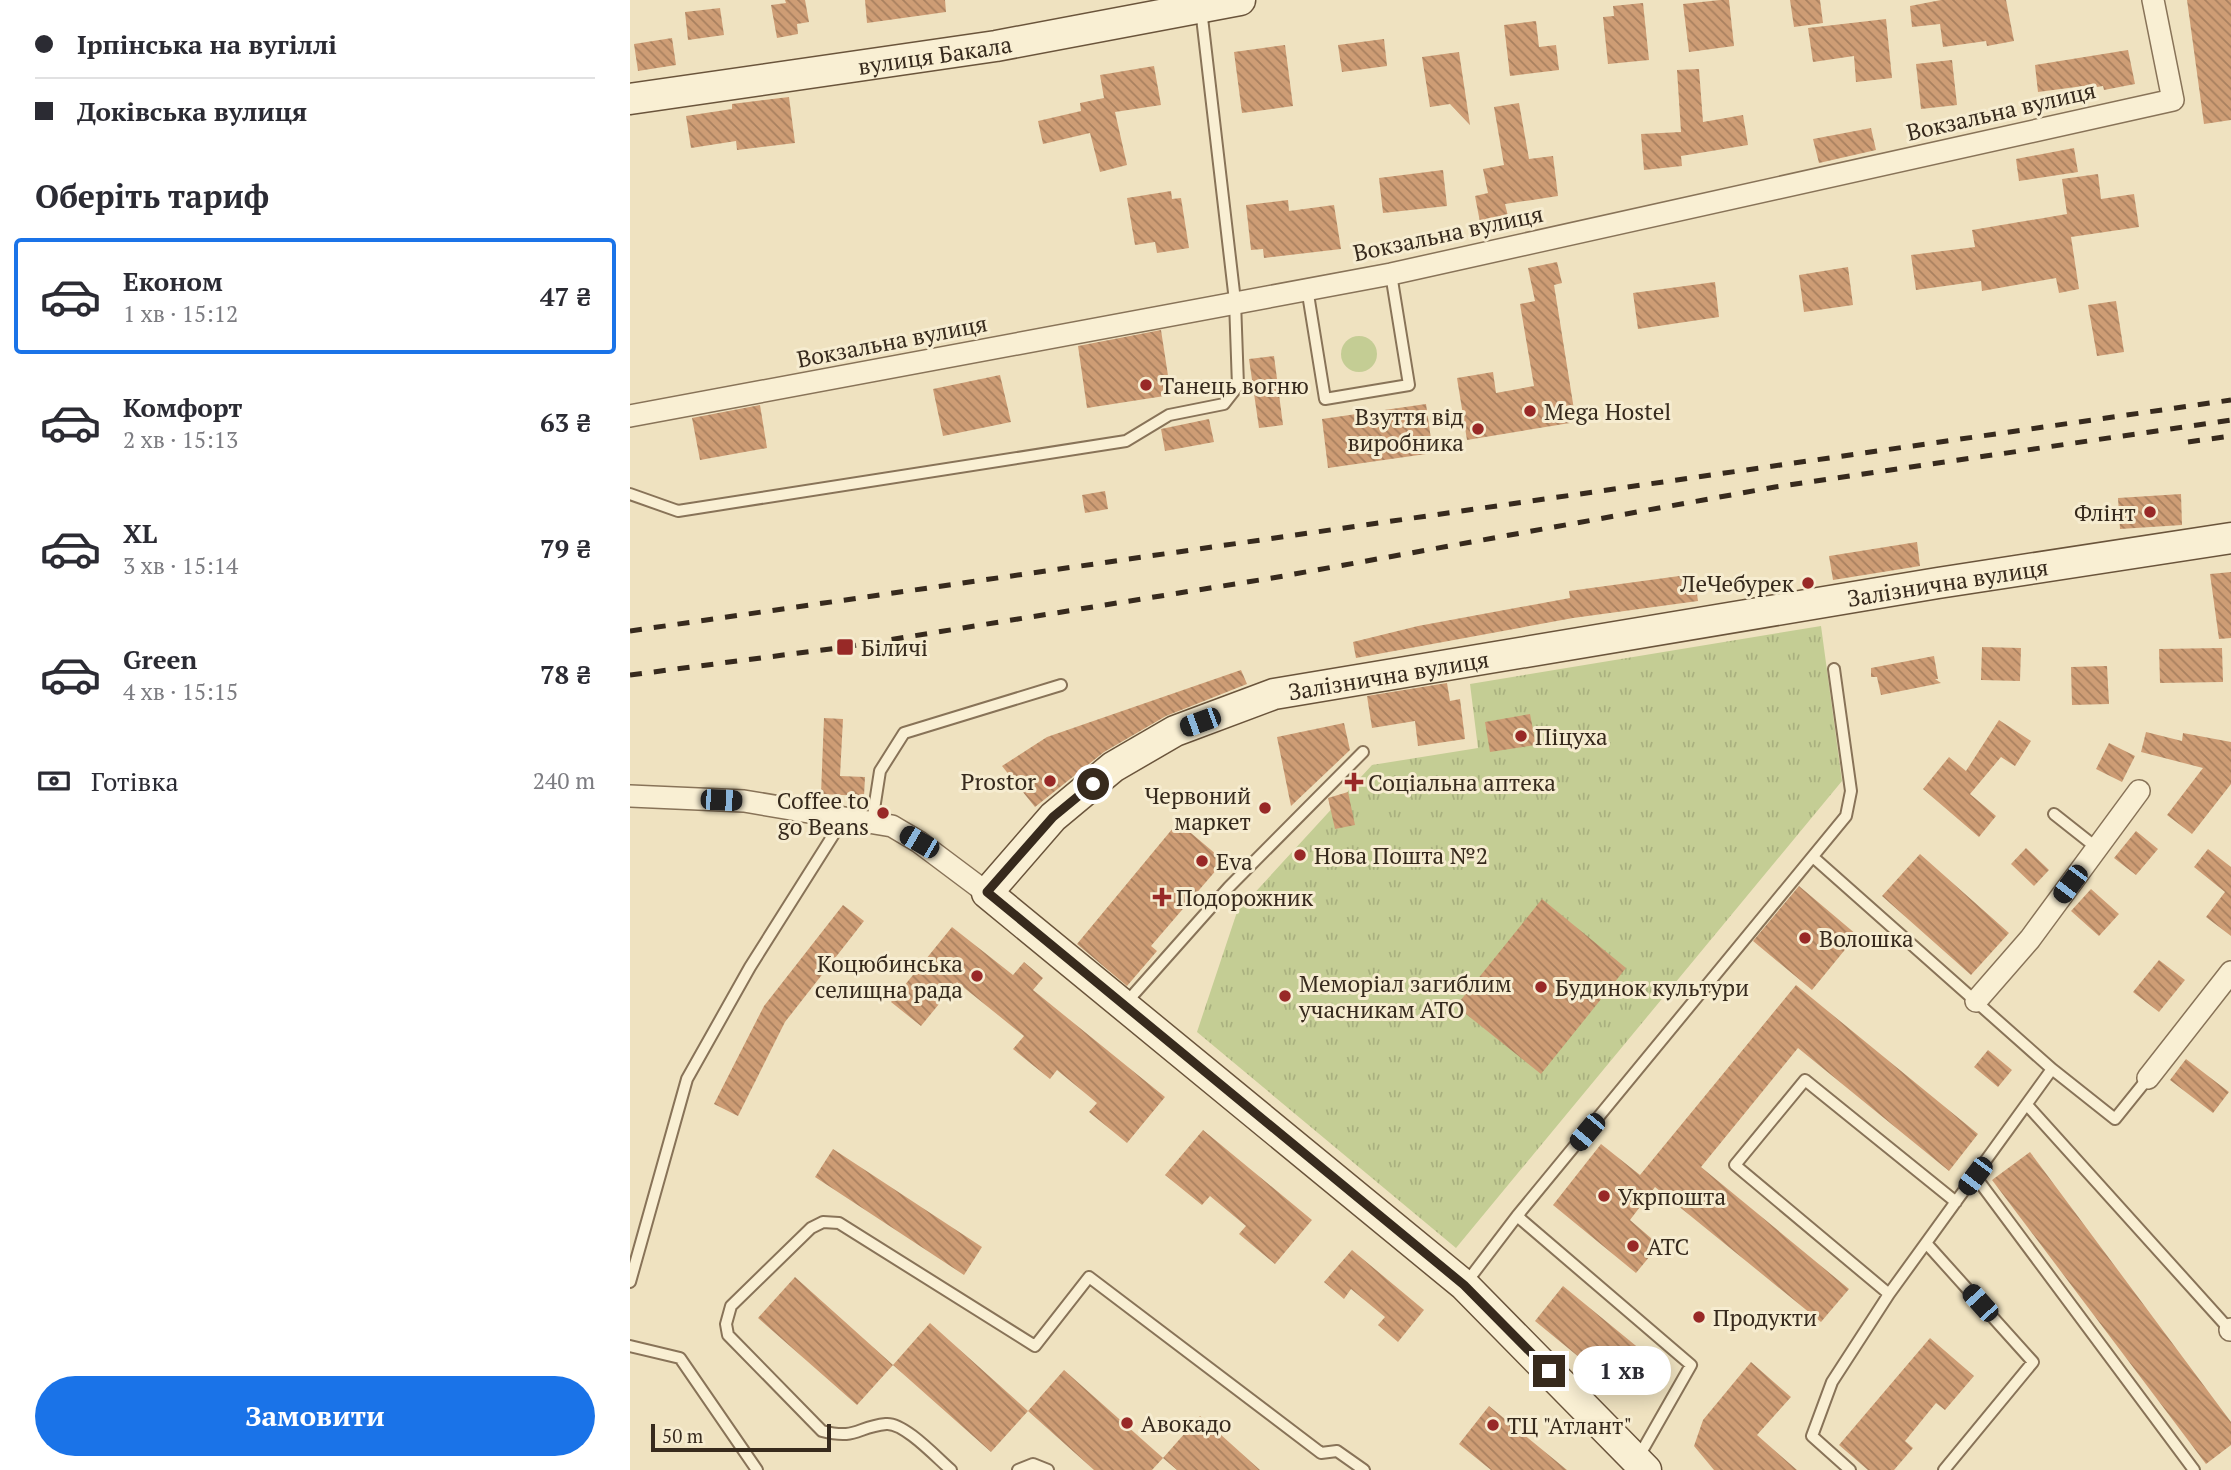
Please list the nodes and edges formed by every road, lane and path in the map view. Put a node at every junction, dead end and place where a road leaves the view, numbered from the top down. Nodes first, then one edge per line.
1 (1240, 0) edge
2 (2153, 0) edge
3 (1200, 3) edge
4 (630, 99) edge
5 (1391, 274) junction
6 (1307, 288) junction
7 (1235, 301) junction
8 (630, 416) edge
9 (630, 494) edge
10 (2231, 538) edge
11 (1834, 669) dead end
12 (1061, 685) dead end
13 (1363, 752) dead end
14 (2140, 791) dead end
15 (630, 796) edge
16 (2054, 814) dead end
17 (845, 818) junction
18 (872, 822) junction
19 (2097, 848) junction
20 (1813, 857) junction
21 (987, 892) junction
22 (2231, 972) edge
23 (1976, 1002) junction
24 (1125, 1005) junction
25 (2052, 1069) junction
26 (2148, 1079) joint
27 (2027, 1105) junction
28 (1975, 1176) junction
29 (1956, 1202) junction
30 (1517, 1216) junction
31 (1926, 1243) junction
32 (630, 1282) edge
33 (1464, 1285) junction
34 (1889, 1294) junction
35 (2231, 1329) edge
36 (2231, 1339) edge
37 (630, 1346) edge
38 (1641, 1465) edge
39 (757, 1470) edge
40 (951, 1470) edge
41 (1017, 1470) edge
42 (1048, 1470) edge
43 (1364, 1470) edge
44 (1850, 1470) edge
45 (1944, 1470) edge
46 (2194, 1470) edge

1 - 3 street, вулиця Бакала
2 - 5 street, Вокзальна вулиця
3 - 4 street, вулиця Бакала
3 - 7 lane
5 - 6 street, Вокзальна вулиця
5 - 6 lane
6 - 7 street, Вокзальна вулиця
7 - 8 street, Вокзальна вулиця
7 - 9 lane
10 - 21 street, Залізнична вулиця
11 - 20 lane
12 - 18 lane
13 - 24 lane
14 - 19 street
15 - 17 street
16 - 19 lane
17 - 18 street
17 - 32 lane
18 - 21 street
19 - 23 street
20 - 23 lane
20 - 30 lane
21 - 24 street
22 - 26 street
23 - 25 lane
24 - 33 street
25 - 26 lane
25 - 27 lane
27 - 28 lane
27 - 35 lane
28 - 29 lane
28 - 46 lane
29 - 31 lane
29 - 34 lane
30 - 33 lane
30 - 38 lane
31 - 34 lane
31 - 45 lane
33 - 38 street
34 - 44 lane
35 - 36 lane
37 - 39 lane
40 - 43 lane
41 - 42 lane

